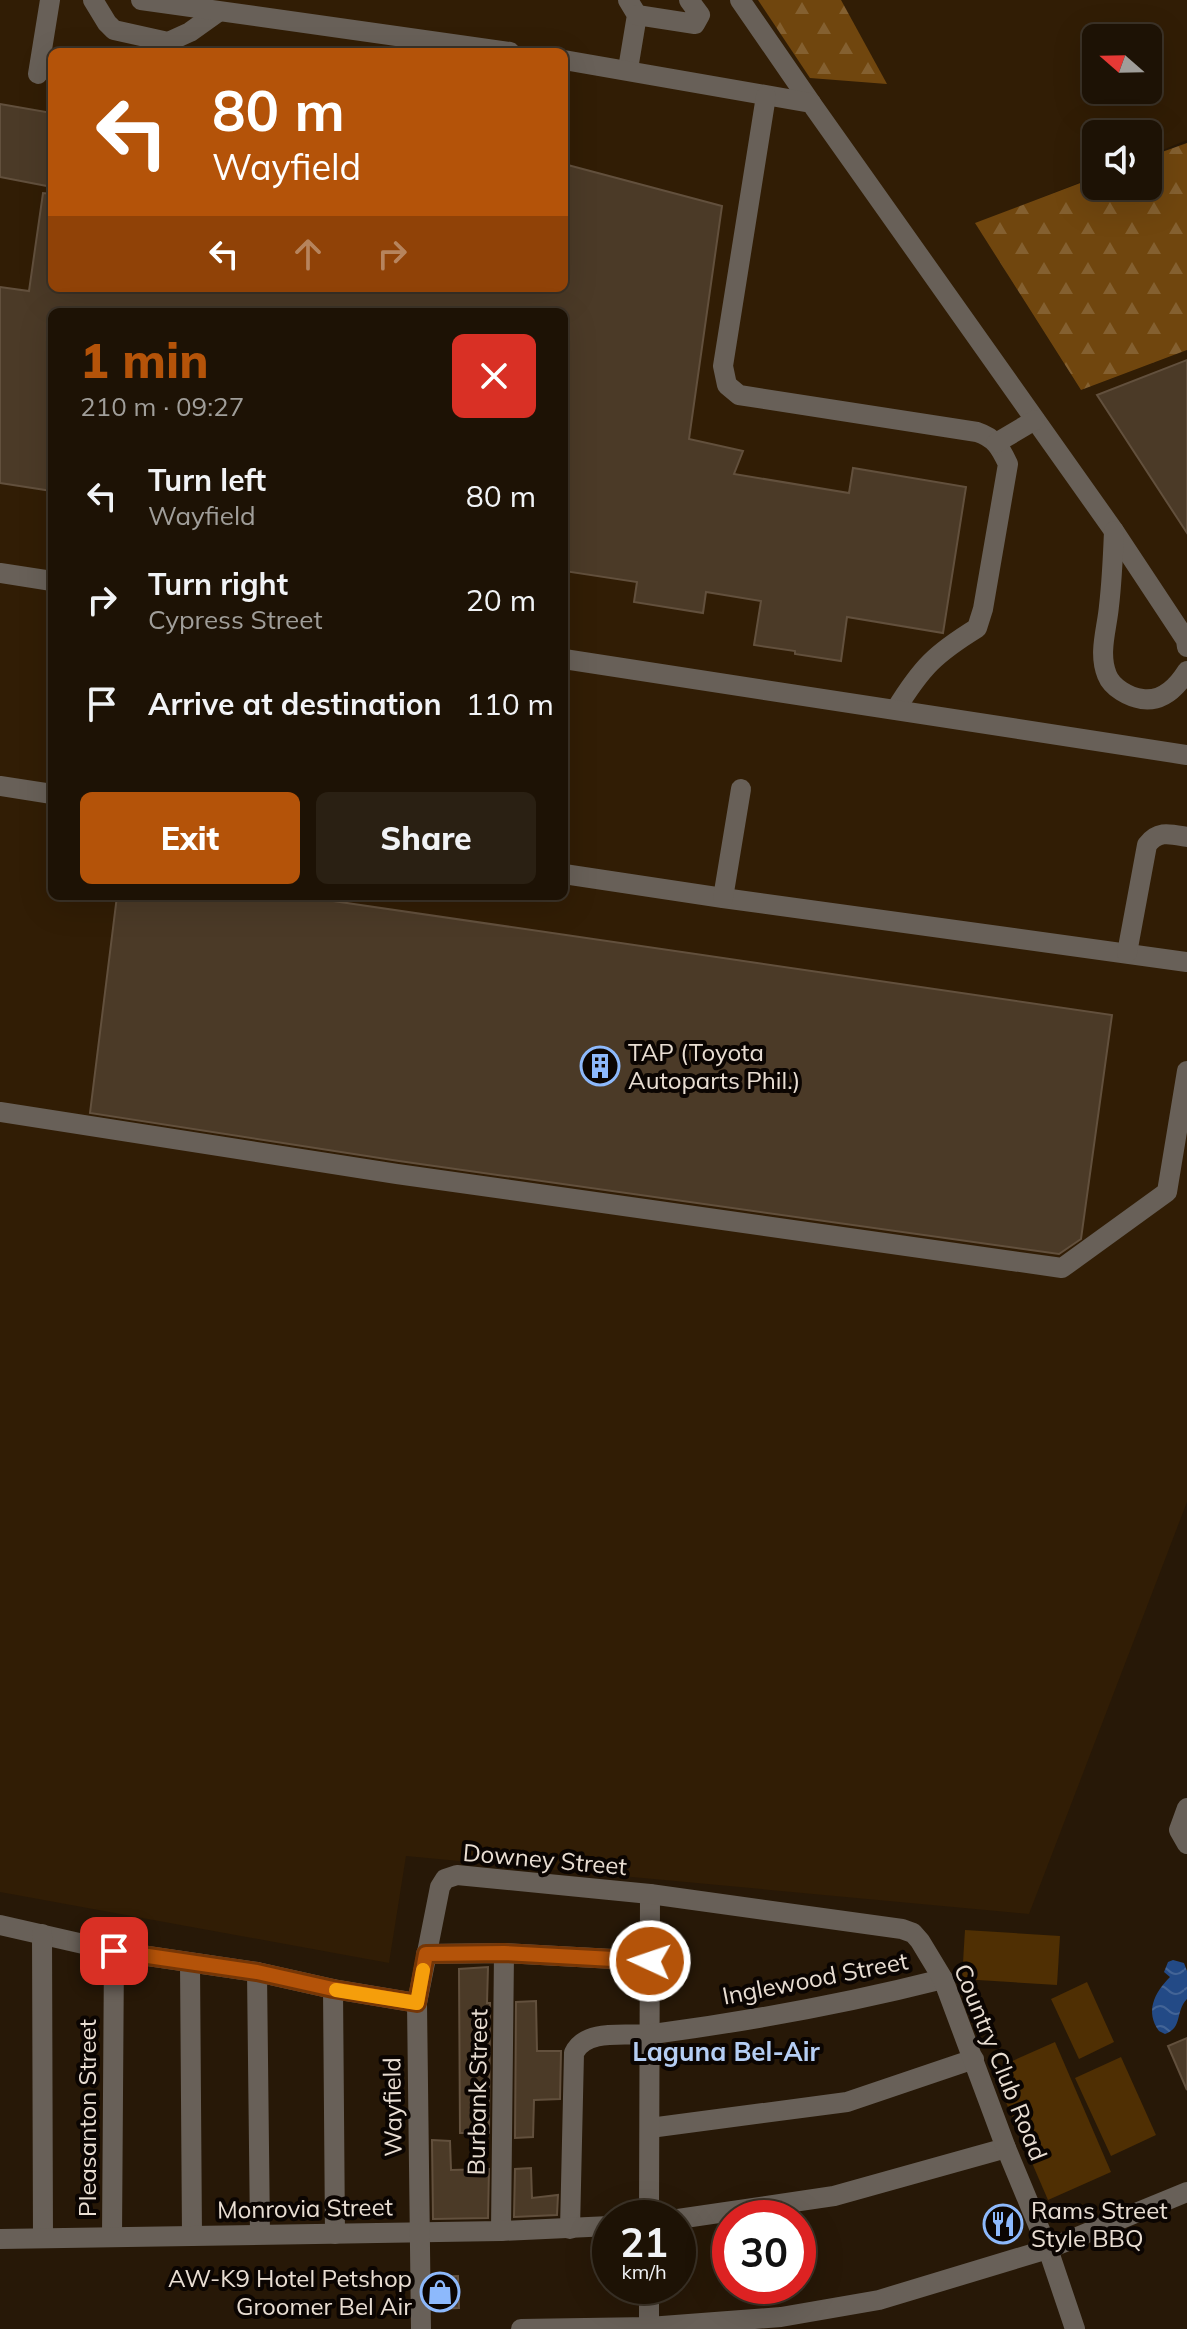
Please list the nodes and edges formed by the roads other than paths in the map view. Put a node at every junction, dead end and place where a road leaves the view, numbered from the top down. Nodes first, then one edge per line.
1 (50, 0) edge
2 (93, 0) edge
3 (141, 0) edge
4 (689, 0) edge
5 (740, 0) edge
6 (244, 7) edge
7 (632, 7) edge
8 (218, 12) junction
9 (486, 48) edge
10 (568, 61) edge
11 (628, 69) junction
12 (38, 74) dead end
13 (766, 96) junction
14 (811, 103) junction
15 (1035, 420) junction
16 (996, 443) junction
17 (1114, 531) junction
18 (0, 573) edge
19 (48, 580) edge
20 (1187, 643) edge
21 (568, 660) edge
22 (1187, 671) edge
23 (896, 709) junction
24 (1187, 755) edge
25 (0, 786) edge
26 (741, 789) dead end
27 (48, 793) edge
28 (1187, 837) edge
29 (568, 875) edge
30 (723, 898) junction
31 (1127, 953) junction
32 (1187, 962) edge
33 (1187, 1071) edge
34 (0, 1112) edge
35 (1187, 1808) edge
36 (1187, 1844) edge
37 (440, 1887) joint
38 (650, 1894) junction
39 (0, 1925) edge
40 (42, 1934) junction
41 (114, 1951) junction
42 (504, 1953) junction
43 (426, 1954) junction
44 (650, 1961) junction
45 (190, 1963) junction
46 (257, 1972) junction
47 (943, 1979) junction
48 (333, 1989) junction
49 (417, 2003) junction
50 (650, 2035) junction
51 (974, 2059) junction
52 (650, 2128) junction
53 (1006, 2148) junction
54 (1187, 2192) edge
55 (649, 2200) edge
56 (696, 2216) edge
57 (592, 2227) edge
58 (570, 2229) junction
59 (501, 2231) junction
60 (419, 2233) junction
61 (260, 2234) junction
62 (335, 2234) junction
63 (192, 2236) junction
64 (112, 2237) junction
65 (43, 2238) junction
66 (0, 2239) edge
67 (1048, 2249) junction
68 (649, 2304) edge
69 (649, 2328) edge
70 (421, 2329) edge
71 (521, 2329) edge
72 (1075, 2329) edge

1 - 12 street
2 - 8 street
3 - 8 street
4 - 7 street
5 - 14 street
6 - 8 street
6 - 9 street
7 - 11 street
10 - 11 street
11 - 13 street
13 - 14 street
13 - 16 street
14 - 15 street
15 - 16 street
15 - 17 street
16 - 23 street
17 - 20 street
17 - 22 street
18 - 19 street
21 - 23 street
23 - 24 street
25 - 27 street
26 - 30 street
28 - 31 street
29 - 30 street
30 - 31 street
31 - 32 street
33 - 34 street
35 - 36 street
37 - 38 street, Downey Street
37 - 43 street, Wayfield
38 - 44 street
38 - 47 street, Country Club Road
39 - 40 street
40 - 41 street
40 - 65 street
41 - 45 street
41 - 64 street, Pleasanton Street
42 - 43 street
42 - 44 street
42 - 59 street, Burbank Street
43 - 49 street, Wayfield
44 - 50 street
45 - 46 street
45 - 63 street
46 - 48 street
46 - 61 street
47 - 50 street, Inglewood Street
47 - 51 street, Country Club Road
48 - 49 street
48 - 62 street
49 - 60 street, Wayfield
50 - 52 street
50 - 58 street, Inglewood Street
51 - 52 street
51 - 53 street, Country Club Road
52 - 55 street
53 - 56 street
53 - 67 street, Country Club Road
54 - 67 street
57 - 58 street, Monrovia Street
58 - 59 street, Monrovia Street
59 - 60 street, Monrovia Street
60 - 62 street, Monrovia Street
60 - 70 street, Wayfield
61 - 62 street, Monrovia Street
61 - 63 street, Monrovia Street
63 - 64 street, Monrovia Street
64 - 65 street, Monrovia Street
65 - 66 street, Monrovia Street
67 - 69 street
67 - 72 street, Country Club Road
68 - 69 street
69 - 71 street

